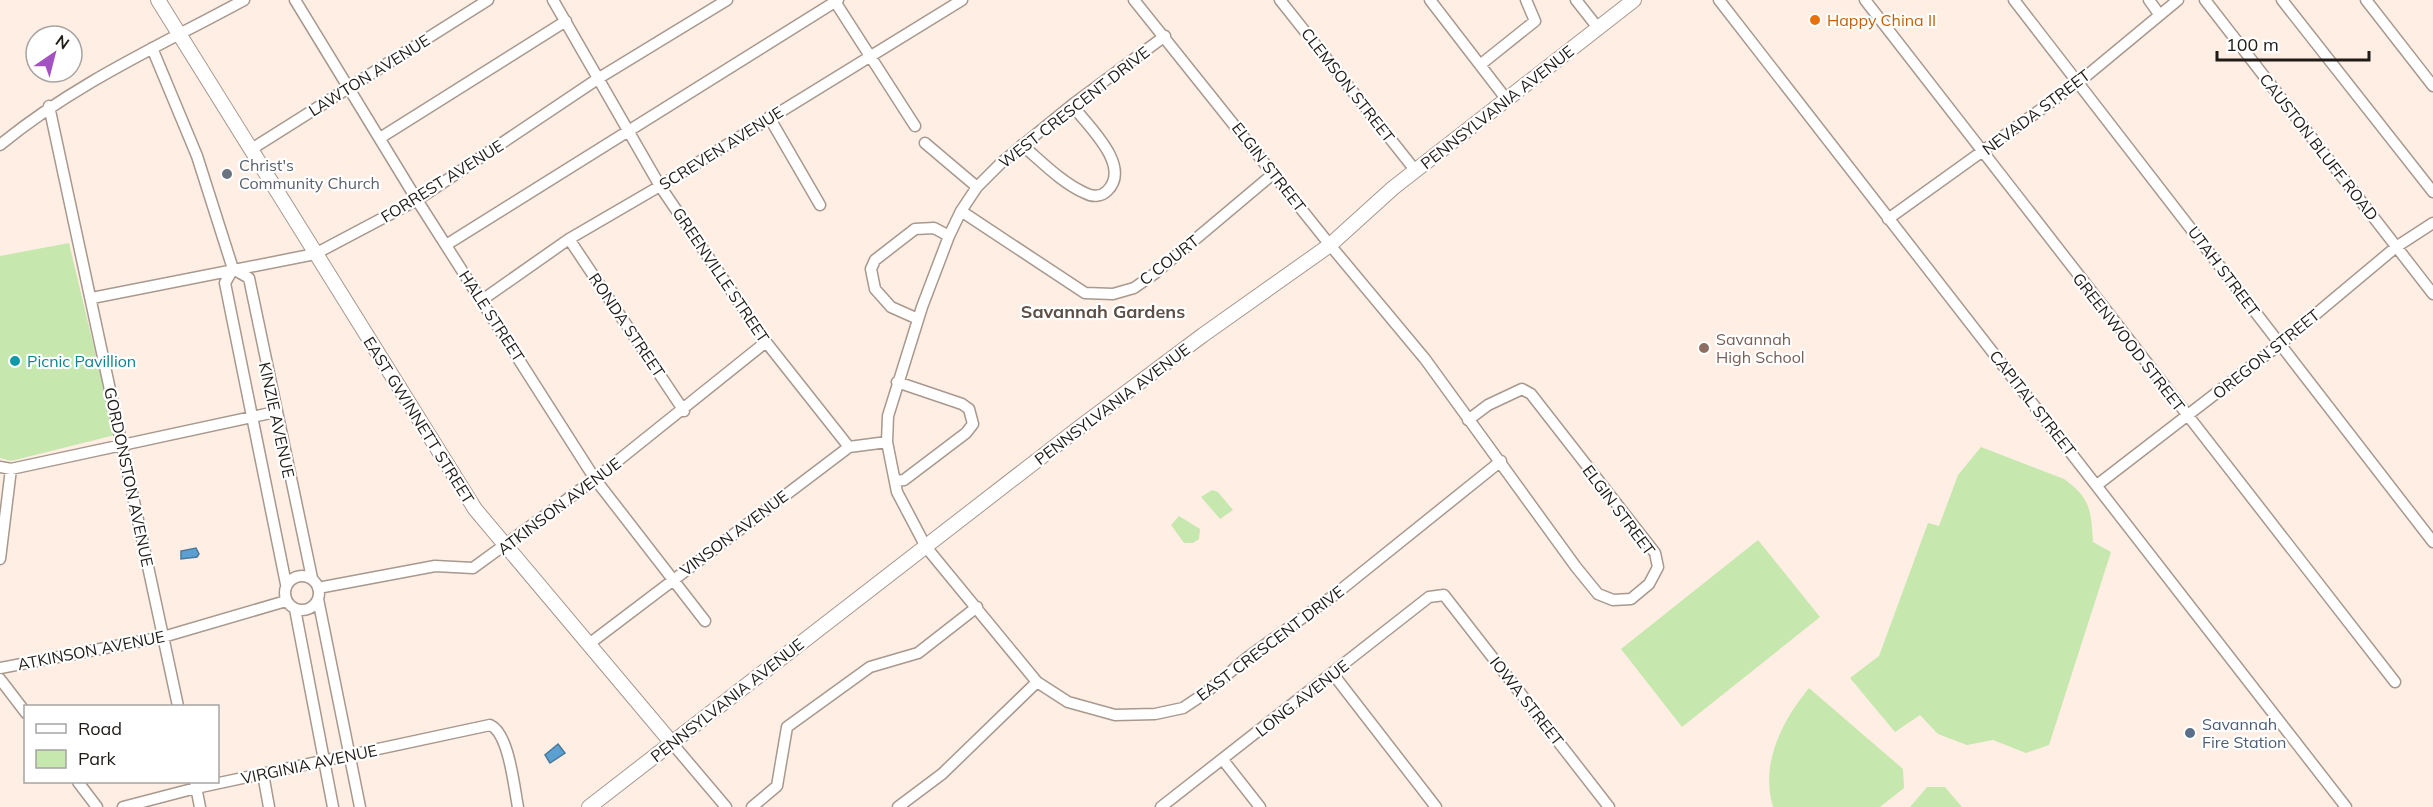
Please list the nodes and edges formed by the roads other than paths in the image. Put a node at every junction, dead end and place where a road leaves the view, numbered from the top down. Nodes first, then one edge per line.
1 (158, 0) edge
2 (244, 0) edge
3 (295, 0) edge
4 (488, 0) edge
5 (552, 0) edge
6 (727, 0) edge
7 (962, 0) edge
8 (1134, 0) edge
9 (1280, 0) edge
10 (1430, 0) edge
11 (1526, 0) edge
12 (1576, 0) edge
13 (1634, 0) edge
14 (1719, 0) edge
15 (1865, 0) edge
16 (2014, 0) edge
17 (2149, 0) edge
18 (2178, 0) edge
19 (2205, 0) edge
20 (2282, 0) edge
21 (2366, 0) edge
22 (836, 1) edge
23 (2159, 14) junction
24 (566, 21) junction
25 (1598, 28) junction
26 (180, 35) junction
27 (1165, 36) junction
28 (152, 48) junction
29 (869, 55) junction
30 (1480, 65) junction
31 (599, 78) junction
32 (2079, 82) junction
33 (2433, 86) edge
34 (349, 87) junction
35 (1507, 100) junction
36 (1072, 105) junction
37 (49, 106) junction
38 (769, 117) junction
39 (915, 126) dead end
40 (629, 131) junction
41 (380, 138) junction
42 (925, 143) dead end
43 (0, 145) edge
44 (1022, 145) junction
45 (250, 150) junction
46 (1983, 152) junction
47 (1415, 170) junction
48 (1273, 174) junction
49 (660, 186) junction
50 (977, 187) junction
51 (2433, 192) edge
52 (417, 200) junction
53 (820, 205) dead end
54 (961, 211) junction
55 (1888, 219) junction
56 (2433, 223) edge
57 (949, 236) junction
58 (569, 239) junction
59 (446, 245) junction
60 (1330, 245) junction
61 (2396, 247) junction
62 (315, 254) junction
63 (233, 269) junction
64 (2433, 294) edge
65 (92, 298) junction
66 (482, 300) junction
67 (918, 319) junction
68 (766, 342) junction
69 (2280, 344) junction
70 (897, 382) junction
71 (684, 411) junction
72 (275, 412) junction
73 (253, 417) junction
74 (2187, 417) junction
75 (1468, 420) junction
76 (887, 442) junction
77 (121, 446) junction
78 (849, 447) junction
79 (1502, 461) junction
80 (6, 468) edge
81 (595, 479) junction
82 (896, 482) junction
83 (2097, 484) junction
84 (2433, 542) edge
85 (506, 547) junction
86 (926, 547) junction
87 (0, 559) edge
88 (672, 579) junction
89 (286, 584) junction
90 (316, 588) junction
91 (1444, 595) joint
92 (291, 605) junction
93 (977, 607) junction
94 (705, 621) dead end
95 (163, 637) junction
96 (589, 644) junction
97 (0, 668) edge
98 (1333, 674) junction
99 (0, 679) edge
100 (1037, 682) junction
101 (2395, 682) dead end
102 (178, 705) edge
103 (24, 710) edge
104 (671, 742) junction
105 (349, 755) junction
106 (1223, 760) junction
107 (323, 761) junction
108 (263, 774) junction
109 (219, 781) edge
110 (79, 783) edge
111 (195, 785) edge
112 (97, 807) edge
113 (123, 807) edge
114 (200, 807) edge
115 (269, 807) edge
116 (333, 807) edge
117 (360, 807) edge
118 (518, 807) edge
119 (589, 807) edge
120 (726, 807) edge
121 (752, 807) edge
122 (898, 807) edge
123 (1161, 807) edge
124 (1260, 807) edge
125 (1436, 807) edge
126 (1609, 807) edge
127 (2346, 807) edge

1 - 26 main road, EAST GWINNETT STREET
2 - 26 street
3 - 34 street, HALE STREET
4 - 34 street, LAWTON AVENUE
5 - 24 street, GREENVILLE STREET
6 - 31 street, FORREST AVENUE
7 - 29 street, SCREVEN AVENUE
8 - 27 street, ELGIN STREET
9 - 47 street, CLEMSON STREET
10 - 30 street
11 - 30 street
12 - 25 street
13 - 25 main road, PENNSYLVANIA AVENUE
14 - 55 street, CAPITAL STREET
15 - 46 street, GREENWOOD STREET
16 - 32 street, UTAH STREET
17 - 23 street
18 - 23 street, NEVADA STREET
19 - 61 street, CAUSTON BLUFF ROAD
20 - 51 street
21 - 33 street
22 - 29 street
22 - 40 street
23 - 32 street, NEVADA STREET
24 - 31 street, GREENVILLE STREET
24 - 41 street
25 - 35 main road, PENNSYLVANIA AVENUE
26 - 28 street
26 - 45 main road, EAST GWINNETT STREET
27 - 36 street, WEST CRESCENT DRIVE
27 - 48 street, ELGIN STREET
28 - 37 street
28 - 63 street, KINZIE AVENUE
29 - 38 street, SCREVEN AVENUE
29 - 39 street
30 - 35 street
31 - 40 street, GREENVILLE STREET
31 - 52 street, FORREST AVENUE
32 - 46 street, NEVADA STREET
32 - 69 street, UTAH STREET
34 - 41 street, HALE STREET
34 - 45 street, LAWTON AVENUE
35 - 47 main road, PENNSYLVANIA AVENUE
36 - 44 street, WEST CRESCENT DRIVE
36 - 44 street
37 - 43 street
37 - 65 street, GORDONSTON AVENUE
38 - 49 street, SCREVEN AVENUE
38 - 53 street
40 - 49 street, GREENVILLE STREET
40 - 59 street
41 - 52 street, HALE STREET
42 - 50 street
44 - 50 street, WEST CRESCENT DRIVE
45 - 62 main road, EAST GWINNETT STREET
46 - 55 street, NEVADA STREET
46 - 74 street, GREENWOOD STREET
47 - 60 main road, PENNSYLVANIA AVENUE
48 - 54 street, C COURT
48 - 60 street, ELGIN STREET
49 - 58 street, SCREVEN AVENUE
49 - 68 street, GREENVILLE STREET
50 - 54 street, WEST CRESCENT DRIVE
52 - 59 street, HALE STREET
52 - 62 street, FORREST AVENUE
54 - 57 street, WEST CRESCENT DRIVE
55 - 83 street, CAPITAL STREET
56 - 61 street, OREGON STREET
57 - 67 street, WEST CRESCENT DRIVE
57 - 67 street
58 - 66 street, SCREVEN AVENUE
58 - 71 street, RONDA STREET
59 - 66 street, HALE STREET
60 - 75 street, ELGIN STREET
60 - 86 main road, PENNSYLVANIA AVENUE
61 - 64 street, CAUSTON BLUFF ROAD
61 - 69 street, OREGON STREET
62 - 63 street, FORREST AVENUE
62 - 85 main road, EAST GWINNETT STREET
63 - 65 street, FORREST AVENUE
63 - 72 street, KINZIE AVENUE
63 - 73 street, KINZIE AVENUE
65 - 77 street, GORDONSTON AVENUE
66 - 81 street, HALE STREET
67 - 70 street, WEST CRESCENT DRIVE
68 - 71 street, ATKINSON AVENUE
68 - 78 street, GREENVILLE STREET
69 - 74 street, OREGON STREET
69 - 84 street, UTAH STREET
70 - 76 street, WEST CRESCENT DRIVE
70 - 82 street
71 - 81 street, ATKINSON AVENUE
72 - 73 street
72 - 90 street, KINZIE AVENUE
73 - 77 street
73 - 89 street, KINZIE AVENUE
74 - 83 street, OREGON STREET
74 - 101 street, GREENWOOD STREET
75 - 79 street, ELGIN STREET
75 - 79 street, ELGIN STREET
76 - 78 street, VINSON AVENUE
76 - 82 street, WEST CRESCENT DRIVE
77 - 80 street
77 - 95 street, GORDONSTON AVENUE
78 - 88 street, VINSON AVENUE
79 - 100 street, EAST CRESCENT DRIVE
80 - 87 street
81 - 85 street, ATKINSON AVENUE
81 - 88 street, HALE STREET
82 - 86 street, WEST CRESCENT DRIVE
83 - 127 street, CAPITAL STREET
85 - 90 street, ATKINSON AVENUE
85 - 96 main road, EAST GWINNETT STREET
86 - 93 street, EAST CRESCENT DRIVE
86 - 104 main road, PENNSYLVANIA AVENUE
88 - 94 street, HALE STREET
88 - 96 street, VINSON AVENUE
89 - 90 street, ATKINSON AVENUE
89 - 92 street
90 - 92 street, ATKINSON AVENUE
90 - 105 street, KINZIE AVENUE
91 - 98 street, LONG AVENUE
91 - 126 street, IOWA STREET
92 - 95 street, ATKINSON AVENUE
92 - 107 street
93 - 100 street, EAST CRESCENT DRIVE
93 - 121 street
95 - 97 street, ATKINSON AVENUE
95 - 102 street, GORDONSTON AVENUE
96 - 104 main road, EAST GWINNETT STREET
98 - 106 street, LONG AVENUE
98 - 125 street
99 - 103 street
100 - 122 street
104 - 119 main road, PENNSYLVANIA AVENUE
104 - 120 street, EAST GWINNETT STREET
105 - 107 street, VIRGINIA AVENUE
105 - 117 street, KINZIE AVENUE
105 - 118 street, VIRGINIA AVENUE
106 - 123 street, LONG AVENUE
106 - 124 street
107 - 108 street, VIRGINIA AVENUE
107 - 116 street
108 - 109 street, VIRGINIA AVENUE
108 - 115 street
110 - 112 street
111 - 113 street, VIRGINIA AVENUE
111 - 114 street

